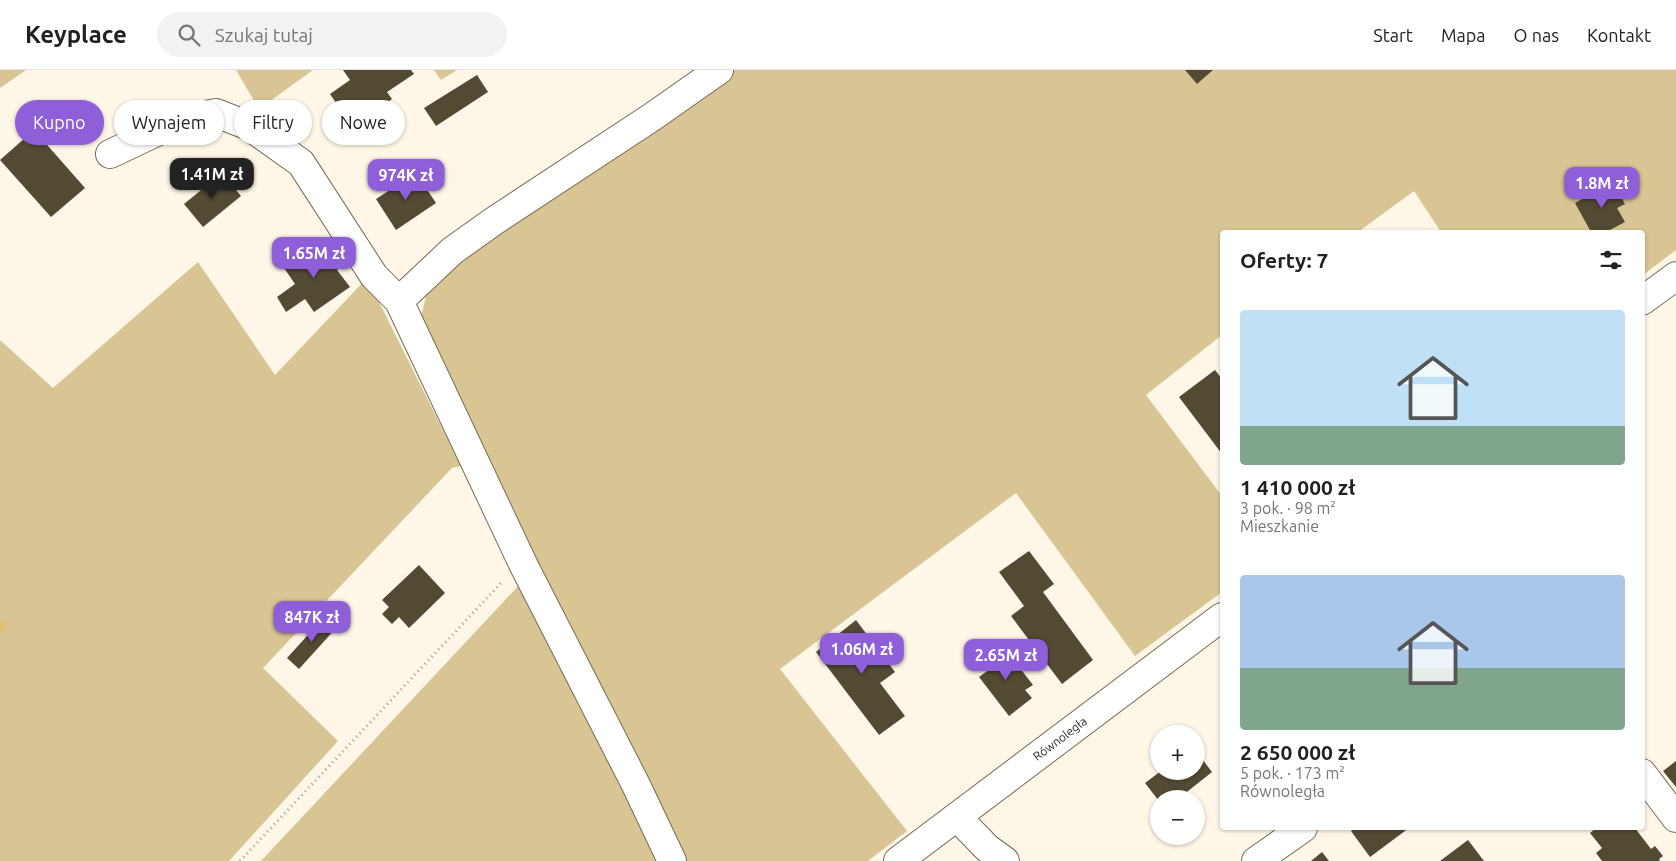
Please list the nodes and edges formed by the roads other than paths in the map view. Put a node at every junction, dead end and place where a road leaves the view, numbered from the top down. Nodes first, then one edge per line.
1 (719, 70) edge
2 (110, 154) dead end
3 (1676, 276) edge
4 (1645, 299) edge
5 (398, 301) junction
6 (1220, 619) edge
7 (1645, 777) edge
8 (957, 817) junction
9 (1676, 818) edge
10 (1300, 830) edge
11 (672, 861) edge
12 (898, 861) edge
13 (1005, 861) edge
14 (1256, 861) edge

1 - 5 street
2 - 5 street
3 - 4 street
5 - 11 street
6 - 8 street, Równoległa
7 - 9 street
8 - 12 street, Równoległa
8 - 13 street
10 - 14 street

